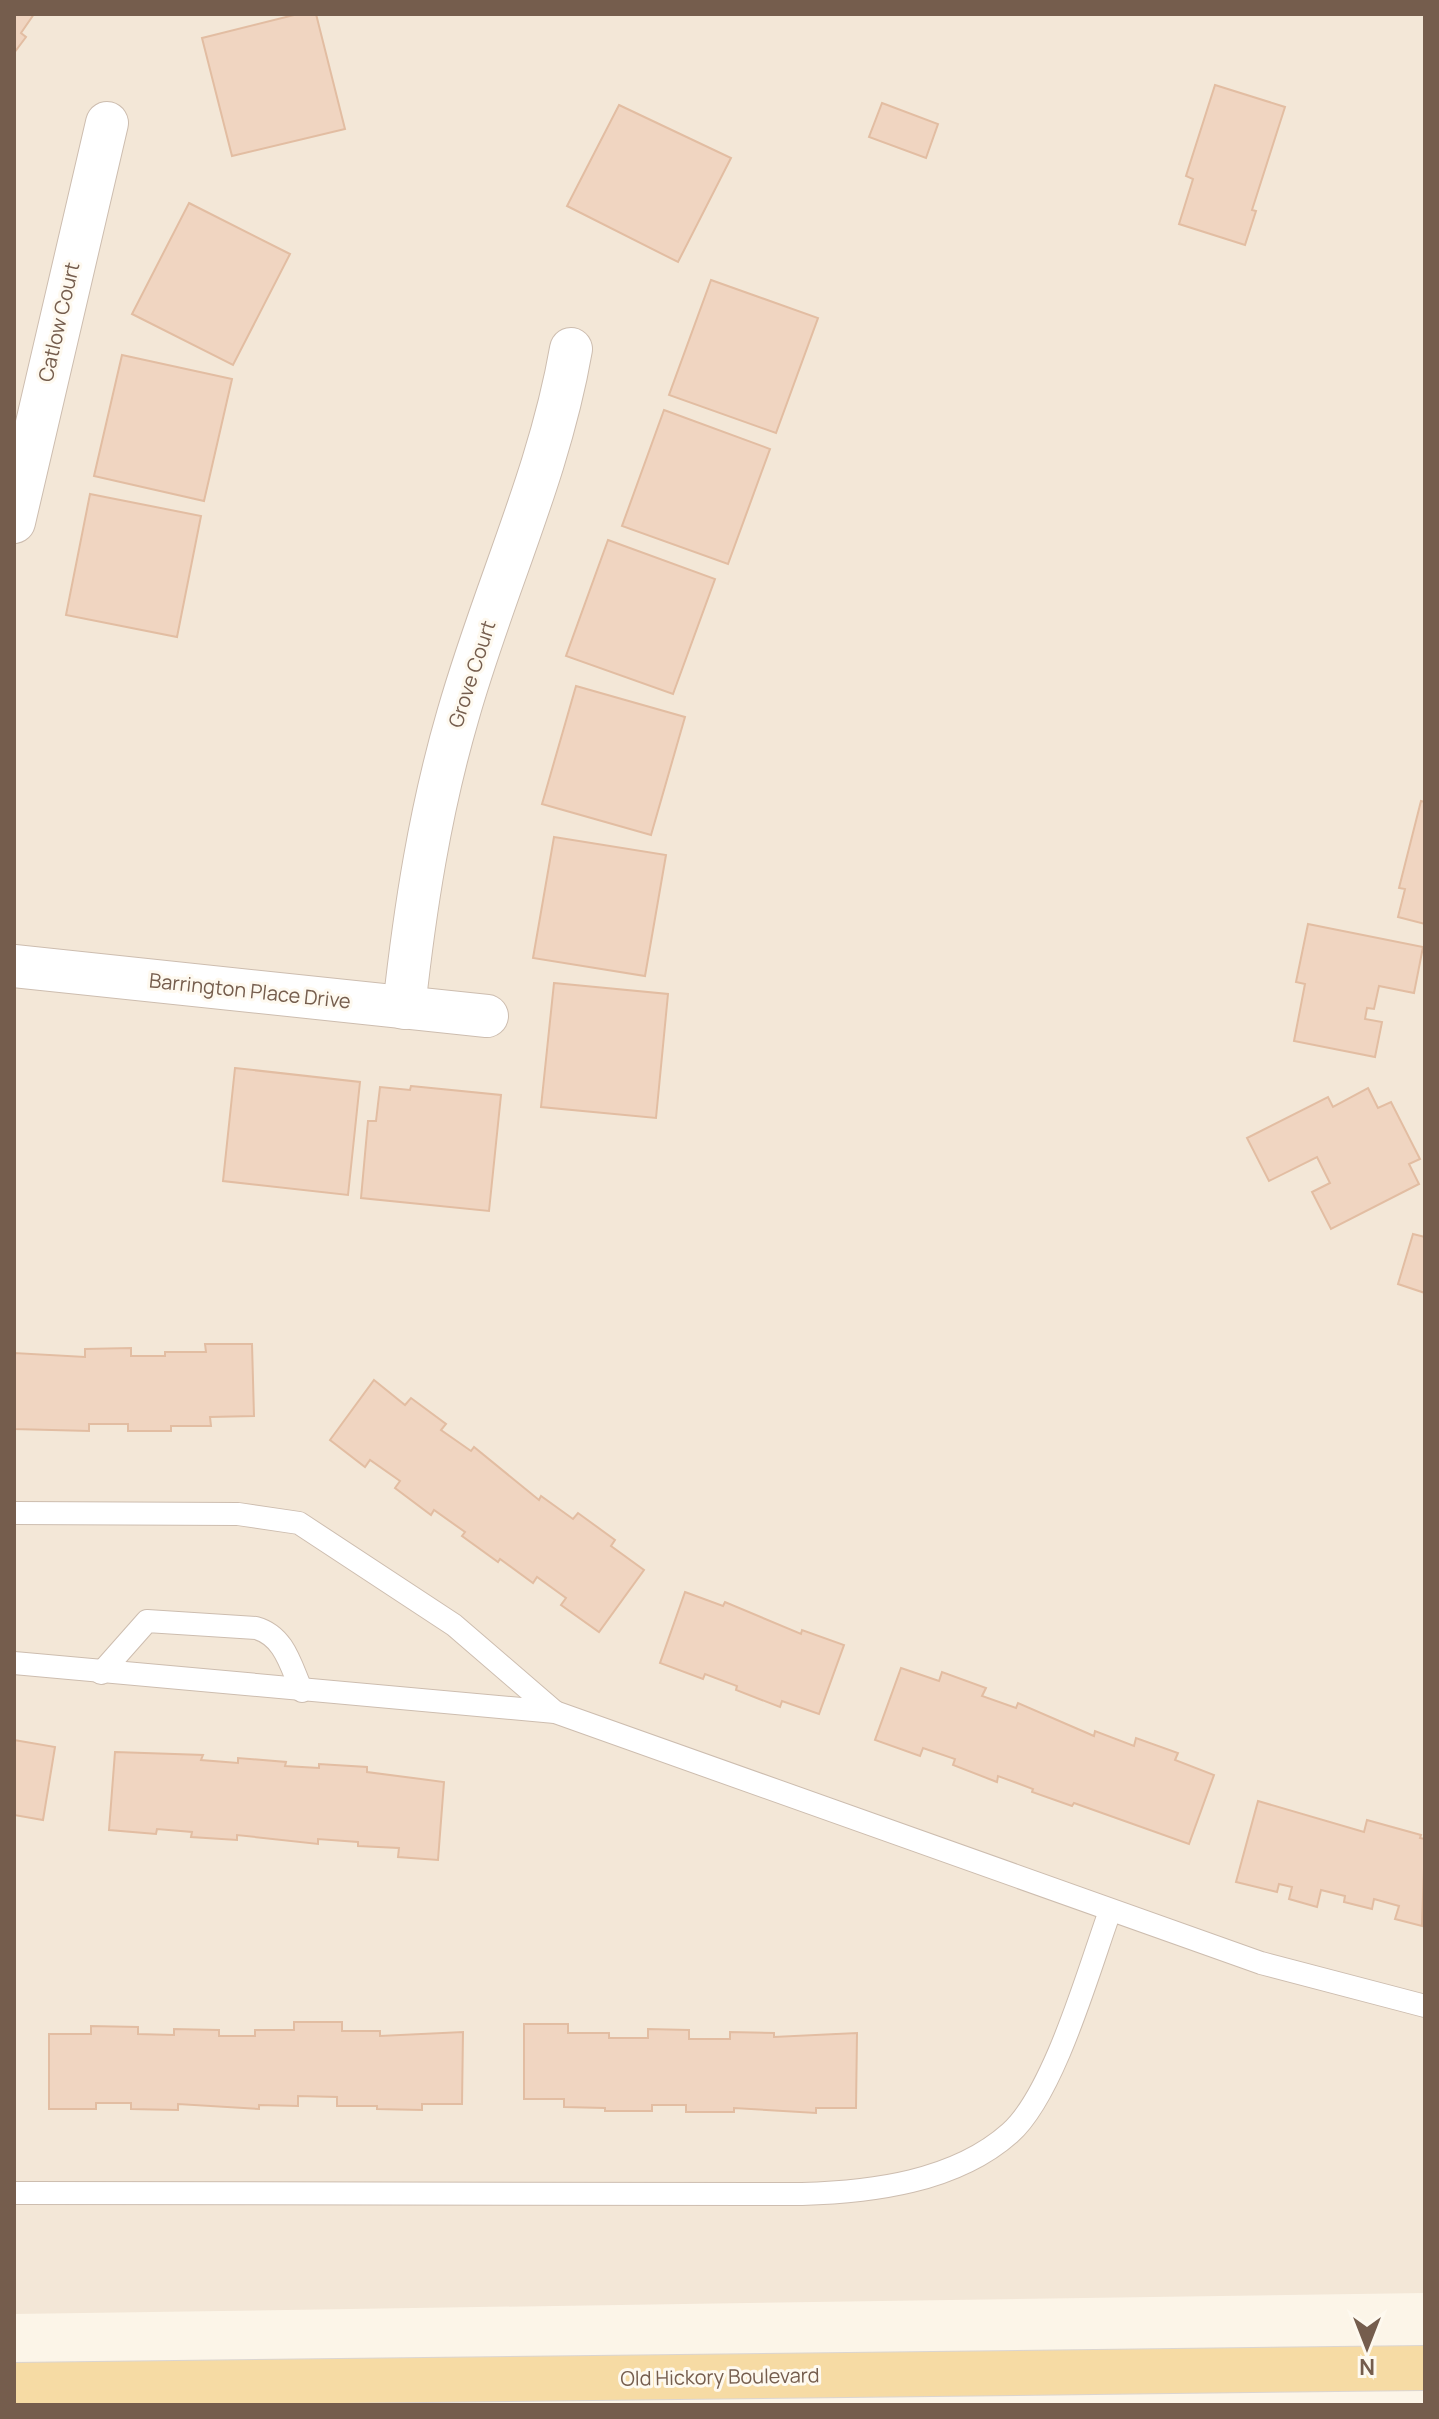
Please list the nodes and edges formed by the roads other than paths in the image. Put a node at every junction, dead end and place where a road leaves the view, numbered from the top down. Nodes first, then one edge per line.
1 (107, 123) dead end
2 (571, 349) dead end
3 (14, 522) edge
4 (14, 966) edge
5 (404, 1008) junction
6 (487, 1016) dead end
7 (14, 1513) edge
8 (14, 1663) edge
9 (101, 1673) junction
10 (302, 1691) junction
11 (555, 1712) junction
12 (1110, 1911) junction
13 (1425, 2006) edge
14 (14, 2193) edge
15 (1425, 2368) edge
16 (14, 2385) edge

1 - 3 street, Catlow Court
2 - 5 street, Grove Court
4 - 5 street, Barrington Place Drive
5 - 6 street, Barrington Place Drive
7 - 11 lane
8 - 9 lane
9 - 10 lane
9 - 10 lane
10 - 11 lane
11 - 12 lane
12 - 13 lane
12 - 14 lane
15 - 16 main road, Old Hickory Boulevard

